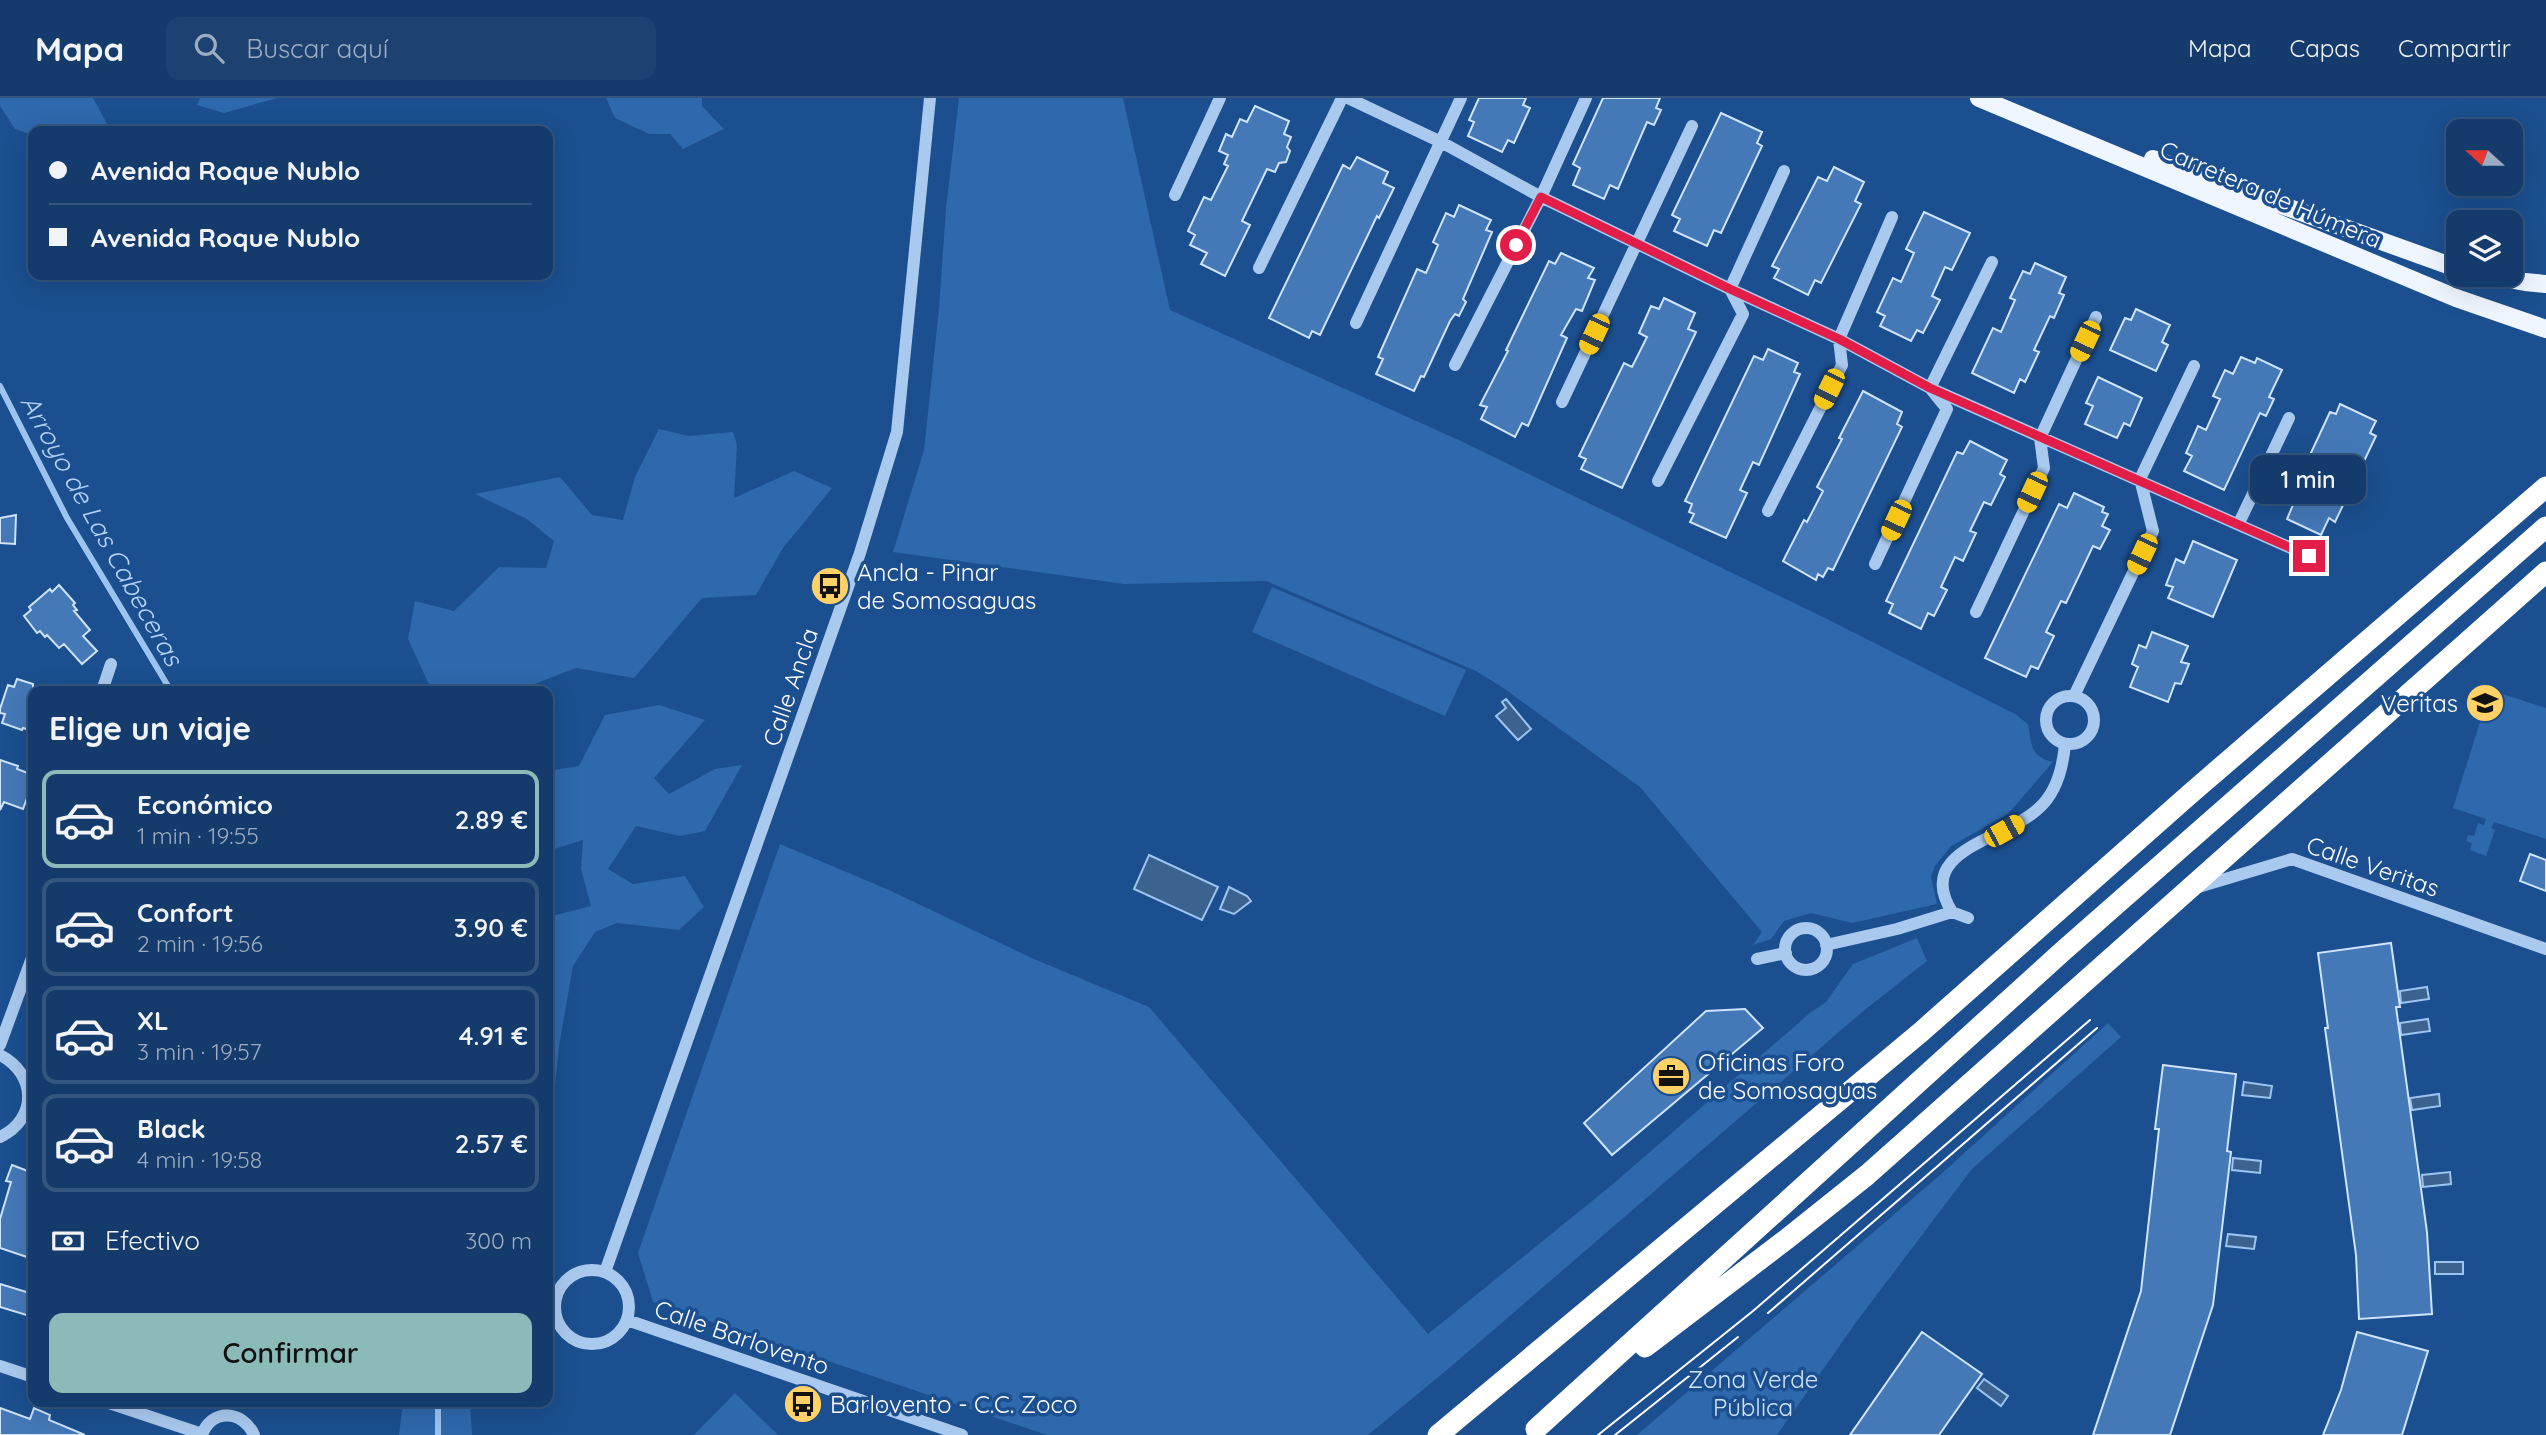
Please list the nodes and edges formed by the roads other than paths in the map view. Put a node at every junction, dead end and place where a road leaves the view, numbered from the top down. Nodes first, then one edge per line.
1 (930, 98) edge
2 (1220, 98) edge
3 (1342, 98) edge
4 (1348, 98) edge
5 (1461, 98) edge
6 (1586, 98) edge
7 (1979, 98) edge
8 (1985, 98) edge
9 (1692, 126) dead end
10 (1441, 142) junction
11 (1784, 171) dead end
12 (1175, 195) dead end
13 (1541, 197) junction
14 (1892, 217) dead end
15 (1636, 243) junction
16 (1992, 262) dead end
17 (2446, 264) edge
18 (1259, 268) dead end
19 (2523, 282) edge
20 (2546, 284) edge
21 (1730, 289) junction
22 (2096, 317) dead end
23 (1356, 323) dead end
24 (2546, 329) edge
25 (1839, 339) junction
26 (1455, 365) dead end
27 (2194, 366) dead end
28 (1930, 388) junction
29 (1562, 402) dead end
30 (2289, 418) dead end
31 (2040, 438) junction
32 (2546, 471) edge
33 (2140, 479) junction
34 (1658, 481) dead end
35 (2546, 486) edge
36 (1768, 512) dead end
37 (2239, 523) junction
38 (2546, 527) edge
39 (2309, 556) dead end
40 (1875, 565) dead end
41 (2454, 568) junction
42 (2546, 572) edge
43 (1976, 612) dead end
44 (111, 664) dead end
45 (104, 686) edge
46 (2074, 696) junction
47 (2065, 744) junction
48 (2185, 891) junction
49 (1952, 912) junction
50 (1968, 918) dead end
51 (1826, 945) junction
52 (2546, 949) edge
53 (1786, 953) junction
54 (1757, 958) dead end
55 (28, 969) edge
56 (0, 1045) edge
57 (0, 1055) edge
58 (28, 1091) edge
59 (28, 1115) edge
60 (0, 1137) edge
61 (606, 1272) junction
62 (553, 1293) edge
63 (553, 1299) edge
64 (627, 1320) junction
65 (0, 1366) edge
66 (28, 1375) edge
67 (121, 1407) edge
68 (1532, 1432) edge
69 (202, 1435) edge
70 (254, 1435) edge
71 (962, 1435) edge
72 (1438, 1435) edge

1 - 61 street, Calle Ancla
2 - 12 street
3 - 18 street
4 - 10 street
5 - 10 street
6 - 13 street
7 - 24 main road, Carretera de Húmera
8 - 17 main road
9 - 15 street
10 - 13 street
10 - 23 street
11 - 21 street
13 - 15 street
13 - 26 street
14 - 25 street
15 - 21 street
15 - 29 street
16 - 28 street
19 - 20 main road
21 - 25 street
21 - 34 street
22 - 31 street
25 - 28 street
25 - 36 street
27 - 33 street
28 - 31 street
28 - 40 street
30 - 37 street
31 - 33 street
31 - 43 street
32 - 41 highway
33 - 37 street
33 - 46 street
35 - 41 highway
37 - 39 street
38 - 68 highway
41 - 72 highway
42 - 48 highway
44 - 45 street
46 - 47 street
46 - 47 street
47 - 49 street
48 - 52 street, Calle Veritas
48 - 68 highway
49 - 50 street
49 - 51 street
51 - 53 street
51 - 53 street
53 - 54 street
55 - 56 street
57 - 58 street
59 - 60 street
61 - 62 street
61 - 64 street
63 - 64 street
64 - 71 street, Calle Barlovento
65 - 66 street
67 - 69 street
69 - 70 street

